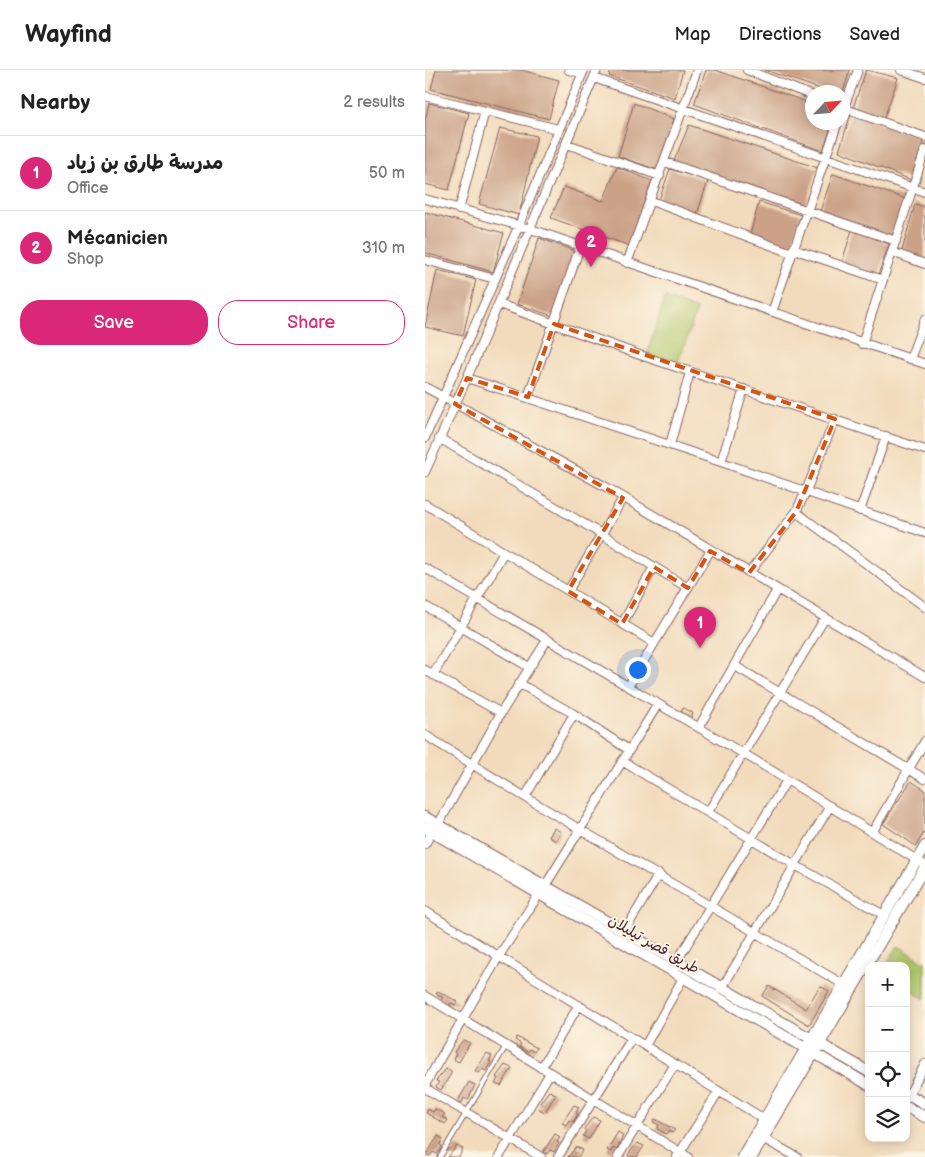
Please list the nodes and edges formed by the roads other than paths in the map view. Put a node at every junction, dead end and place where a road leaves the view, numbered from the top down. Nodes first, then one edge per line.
1 (569, 70) edge
2 (697, 70) edge
3 (747, 70) edge
4 (858, 70) edge
5 (901, 70) edge
6 (583, 72) edge
7 (595, 74) edge
8 (925, 78) edge
9 (850, 90) edge
10 (805, 93) edge
11 (425, 96) edge
12 (684, 109) junction
13 (485, 110) junction
14 (850, 110) edge
15 (557, 129) junction
16 (835, 130) edge
17 (925, 137) edge
18 (567, 144) junction
19 (925, 150) edge
20 (825, 158) junction
21 (665, 162) junction
22 (660, 176) junction
23 (913, 188) junction
24 (925, 192) edge
25 (425, 200) edge
26 (651, 201) junction
27 (459, 210) junction
28 (806, 212) junction
29 (519, 225) junction
30 (531, 229) junction
31 (896, 241) junction
32 (580, 247) junction
33 (793, 251) junction
34 (892, 252) junction
35 (425, 260) edge
36 (627, 263) junction
37 (925, 264) edge
38 (495, 279) junction
39 (883, 280) junction
40 (499, 304) junction
41 (772, 312) junction
42 (925, 319) edge
43 (554, 324) junction
44 (863, 344) junction
45 (910, 359) junction
46 (925, 364) edge
47 (690, 372) junction
48 (467, 378) junction
49 (425, 387) edge
50 (743, 389) junction
51 (443, 397) junction
52 (528, 398) junction
53 (455, 404) junction
54 (835, 419) junction
55 (886, 436) junction
56 (425, 438) edge
57 (439, 438) junction
58 (670, 444) junction
59 (925, 450) edge
60 (721, 462) junction
61 (425, 472) edge
62 (806, 491) junction
63 (623, 498) junction
64 (425, 504) edge
65 (860, 511) junction
66 (795, 512) junction
67 (925, 533) edge
68 (603, 535) junction
69 (711, 551) junction
70 (504, 552) junction
71 (654, 567) junction
72 (425, 568) edge
73 (749, 573) junction
74 (688, 588) junction
75 (777, 590) junction
76 (568, 591) junction
77 (477, 598) junction
78 (425, 606) edge
79 (925, 607) edge
80 (825, 618) junction
81 (623, 624) junction
82 (461, 627) junction
83 (547, 640) junction
84 (654, 643) junction
85 (735, 666) junction
86 (529, 667) junction
87 (425, 670) edge
88 (433, 675) junction
89 (925, 677) edge
90 (520, 684) junction
91 (628, 687) junction
92 (782, 693) junction
93 (657, 704) junction
94 (501, 714) junction
95 (574, 714) junction
96 (699, 727) junction
97 (425, 735) edge
98 (925, 741) edge
99 (629, 750) junction
100 (744, 755) junction
101 (622, 761) junction
102 (471, 765) junction
103 (908, 770) junction
104 (925, 779) edge
105 (787, 780) junction
106 (525, 798) junction
107 (830, 806) junction
108 (708, 812) junction
109 (425, 817) edge
110 (432, 828) edge
111 (580, 828) junction
112 (873, 831) junction
113 (752, 838) junction
114 (425, 844) edge
115 (925, 846) edge
116 (922, 864) edge
117 (795, 865) junction
118 (659, 874) junction
119 (542, 890) junction
120 (711, 905) junction
121 (425, 911) edge
122 (884, 915) junction
123 (755, 931) junction
124 (624, 932) junction
125 (499, 956) junction
126 (677, 961) junction
127 (683, 978) junction
128 (843, 984) junction
129 (721, 988) junction
130 (852, 990) junction
131 (425, 996) edge
132 (579, 1005) junction
133 (463, 1019) junction
134 (632, 1038) junction
135 (807, 1043) junction
136 (506, 1046) junction
137 (645, 1046) junction
138 (817, 1050) junction
139 (675, 1064) junction
140 (925, 1064) edge
141 (541, 1068) junction
142 (865, 1070) edge
143 (550, 1073) junction
144 (865, 1082) edge
145 (425, 1086) edge
146 (719, 1091) junction
147 (910, 1091) edge
148 (909, 1097) edge
149 (593, 1100) junction
150 (925, 1104) edge
151 (910, 1108) edge
152 (466, 1112) junction
153 (925, 1117) edge
154 (764, 1119) junction
155 (638, 1127) junction
156 (509, 1138) junction
157 (764, 1139) junction
158 (678, 1155) edge
159 (440, 1157) edge
160 (499, 1157) edge
161 (541, 1157) edge
162 (558, 1157) edge
163 (619, 1157) edge
164 (688, 1157) edge
165 (741, 1157) edge
166 (752, 1157) edge
167 (797, 1157) edge

1 - 6 street
2 - 12 street
3 - 10 street
4 - 9 street
5 - 8 street
6 - 15 street
7 - 12 street
7 - 18 street
11 - 13 street
12 - 20 street
12 - 21 street
13 - 15 street
13 - 27 street
14 - 17 street
15 - 29 street
16 - 20 street
18 - 22 street
18 - 30 street
19 - 23 street
20 - 23 street
20 - 28 street
21 - 22 street
21 - 28 street
22 - 26 street
23 - 24 street
23 - 31 street
25 - 27 street
26 - 33 street
26 - 36 street
27 - 29 street
28 - 31 street
28 - 33 street
29 - 30 street
29 - 38 street
30 - 32 street
30 - 40 street
31 - 34 street
32 - 36 street
32 - 43 street
33 - 39 street
33 - 41 street
34 - 37 street
34 - 39 street
35 - 38 street
36 - 41 street
38 - 51 street
39 - 44 street
40 - 43 street
40 - 48 street
41 - 44 street
42 - 45 street
43 - 47 street
43 - 52 street
44 - 45 street
45 - 46 street
47 - 50 street
47 - 58 street
48 - 52 street
48 - 53 street
49 - 51 street
50 - 54 street
50 - 60 street
51 - 53 street
51 - 56 street
52 - 58 street
53 - 57 street
53 - 63 street
54 - 55 street
54 - 62 street
55 - 59 street
55 - 65 street
57 - 61 street
57 - 68 street
58 - 60 street
60 - 62 street
62 - 65 street
62 - 66 street
63 - 68 street
63 - 69 street
64 - 70 street
65 - 67 street
66 - 73 street
66 - 79 street
68 - 71 street
68 - 76 street
69 - 73 street
69 - 74 street
70 - 76 street
70 - 77 street
71 - 74 street
71 - 81 street
72 - 77 street
73 - 75 street
74 - 84 street
75 - 80 street
75 - 85 street
76 - 81 street
77 - 82 street
77 - 83 street
78 - 82 street
80 - 89 street
80 - 92 street
81 - 84 street
82 - 86 street
82 - 88 street
83 - 86 street
83 - 91 street
84 - 91 street
85 - 92 street
85 - 96 street
86 - 90 street
87 - 88 street
88 - 94 street
90 - 94 street
90 - 95 street
91 - 93 street
92 - 100 street
92 - 103 street
93 - 96 street
93 - 99 street
94 - 102 street
95 - 99 street
95 - 106 street
96 - 100 street
97 - 102 street
98 - 103 street
99 - 101 street
100 - 105 street
100 - 108 street
101 - 108 street
101 - 111 street
102 - 106 street
102 - 110 street
103 - 104 street
103 - 112 street
105 - 107 street
105 - 113 street
106 - 111 street
107 - 112 street
107 - 117 street
108 - 113 street
109 - 110 main road, طريق قصر تيليلان
110 - 114 street
110 - 119 main road, طريق قصر تيليلان
111 - 118 street
111 - 119 street
112 - 116 street
113 - 117 street
113 - 120 street
115 - 116 main road
116 - 122 main road
116 - 130 main road
117 - 122 street
117 - 123 street
118 - 120 street
118 - 124 street
119 - 124 main road, طريق قصر تيليلان
119 - 125 street
119 - 127 main road, طريق قصر تيليلان
120 - 123 street
120 - 126 street
121 - 125 street
122 - 128 main road
123 - 128 street
123 - 129 street
124 - 126 main road, طريق قصر تيليلان
125 - 132 street
125 - 133 street
126 - 129 main road, طريق قصر تيليلان
127 - 135 main road, طريق قصر تيليلان
127 - 137 street
128 - 130 street
128 - 135 main road
129 - 135 main road, طريق قصر تيليلان
130 - 138 main road
131 - 133 street
132 - 134 street
132 - 141 street
133 - 136 street
133 - 145 street
134 - 137 street
134 - 149 street
135 - 138 main road, طريق قصر تيليلان
135 - 154 main road
136 - 141 street
136 - 152 lane
137 - 139 street
138 - 142 main road, طريق قصر تيليلان
138 - 144 main road, طريق قصر تيليلان
138 - 157 main road
139 - 146 street
139 - 155 street
140 - 147 street
141 - 143 street
143 - 149 street
143 - 156 street
145 - 152 street
146 - 154 street
146 - 158 street
148 - 150 main road
149 - 155 street
149 - 162 street
151 - 153 main road
152 - 156 street
152 - 159 lane
154 - 165 main road
155 - 158 street
155 - 163 street
156 - 160 street
156 - 161 street
157 - 166 main road
157 - 167 street
158 - 164 street

